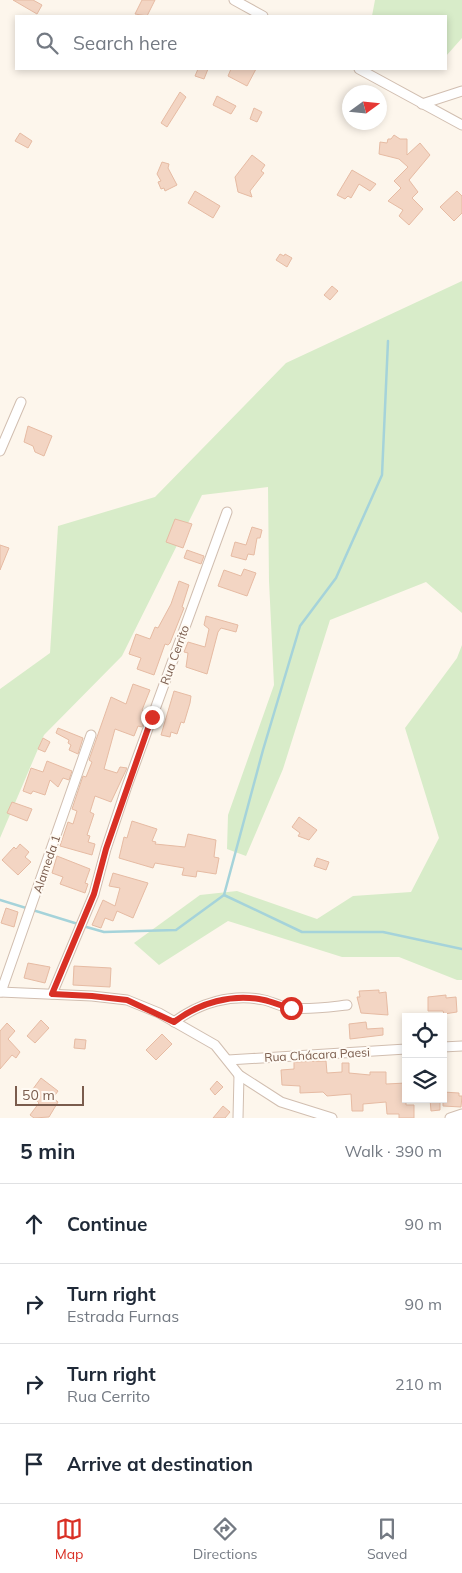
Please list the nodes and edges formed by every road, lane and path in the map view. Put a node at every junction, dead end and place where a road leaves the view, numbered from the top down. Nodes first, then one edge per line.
1 (234, 0) edge
2 (261, 15) edge
3 (361, 70) edge
4 (462, 91) edge
5 (422, 104) junction
6 (462, 125) edge
7 (21, 402) dead end
8 (0, 451) edge
9 (227, 512) dead end
10 (91, 735) dead end
11 (1, 992) edge
12 (52, 994) junction
13 (347, 1005) dead end
14 (174, 1022) junction
15 (462, 1046) edge
16 (447, 1047) edge
17 (402, 1049) edge
18 (228, 1060) junction
19 (239, 1075) junction
20 (462, 1114) edge
21 (238, 1118) edge
22 (332, 1118) edge
23 (450, 1118) edge

1 - 2 street
3 - 5 street
4 - 5 street
5 - 6 street
7 - 8 street
9 - 12 street, Rua Cerrito
10 - 11 street, Alameda 1
11 - 12 street
12 - 14 street
13 - 14 street
14 - 18 street
15 - 16 street
17 - 18 street, Rua Chácara Paesi
18 - 19 street
19 - 21 street
19 - 22 street
20 - 23 street

